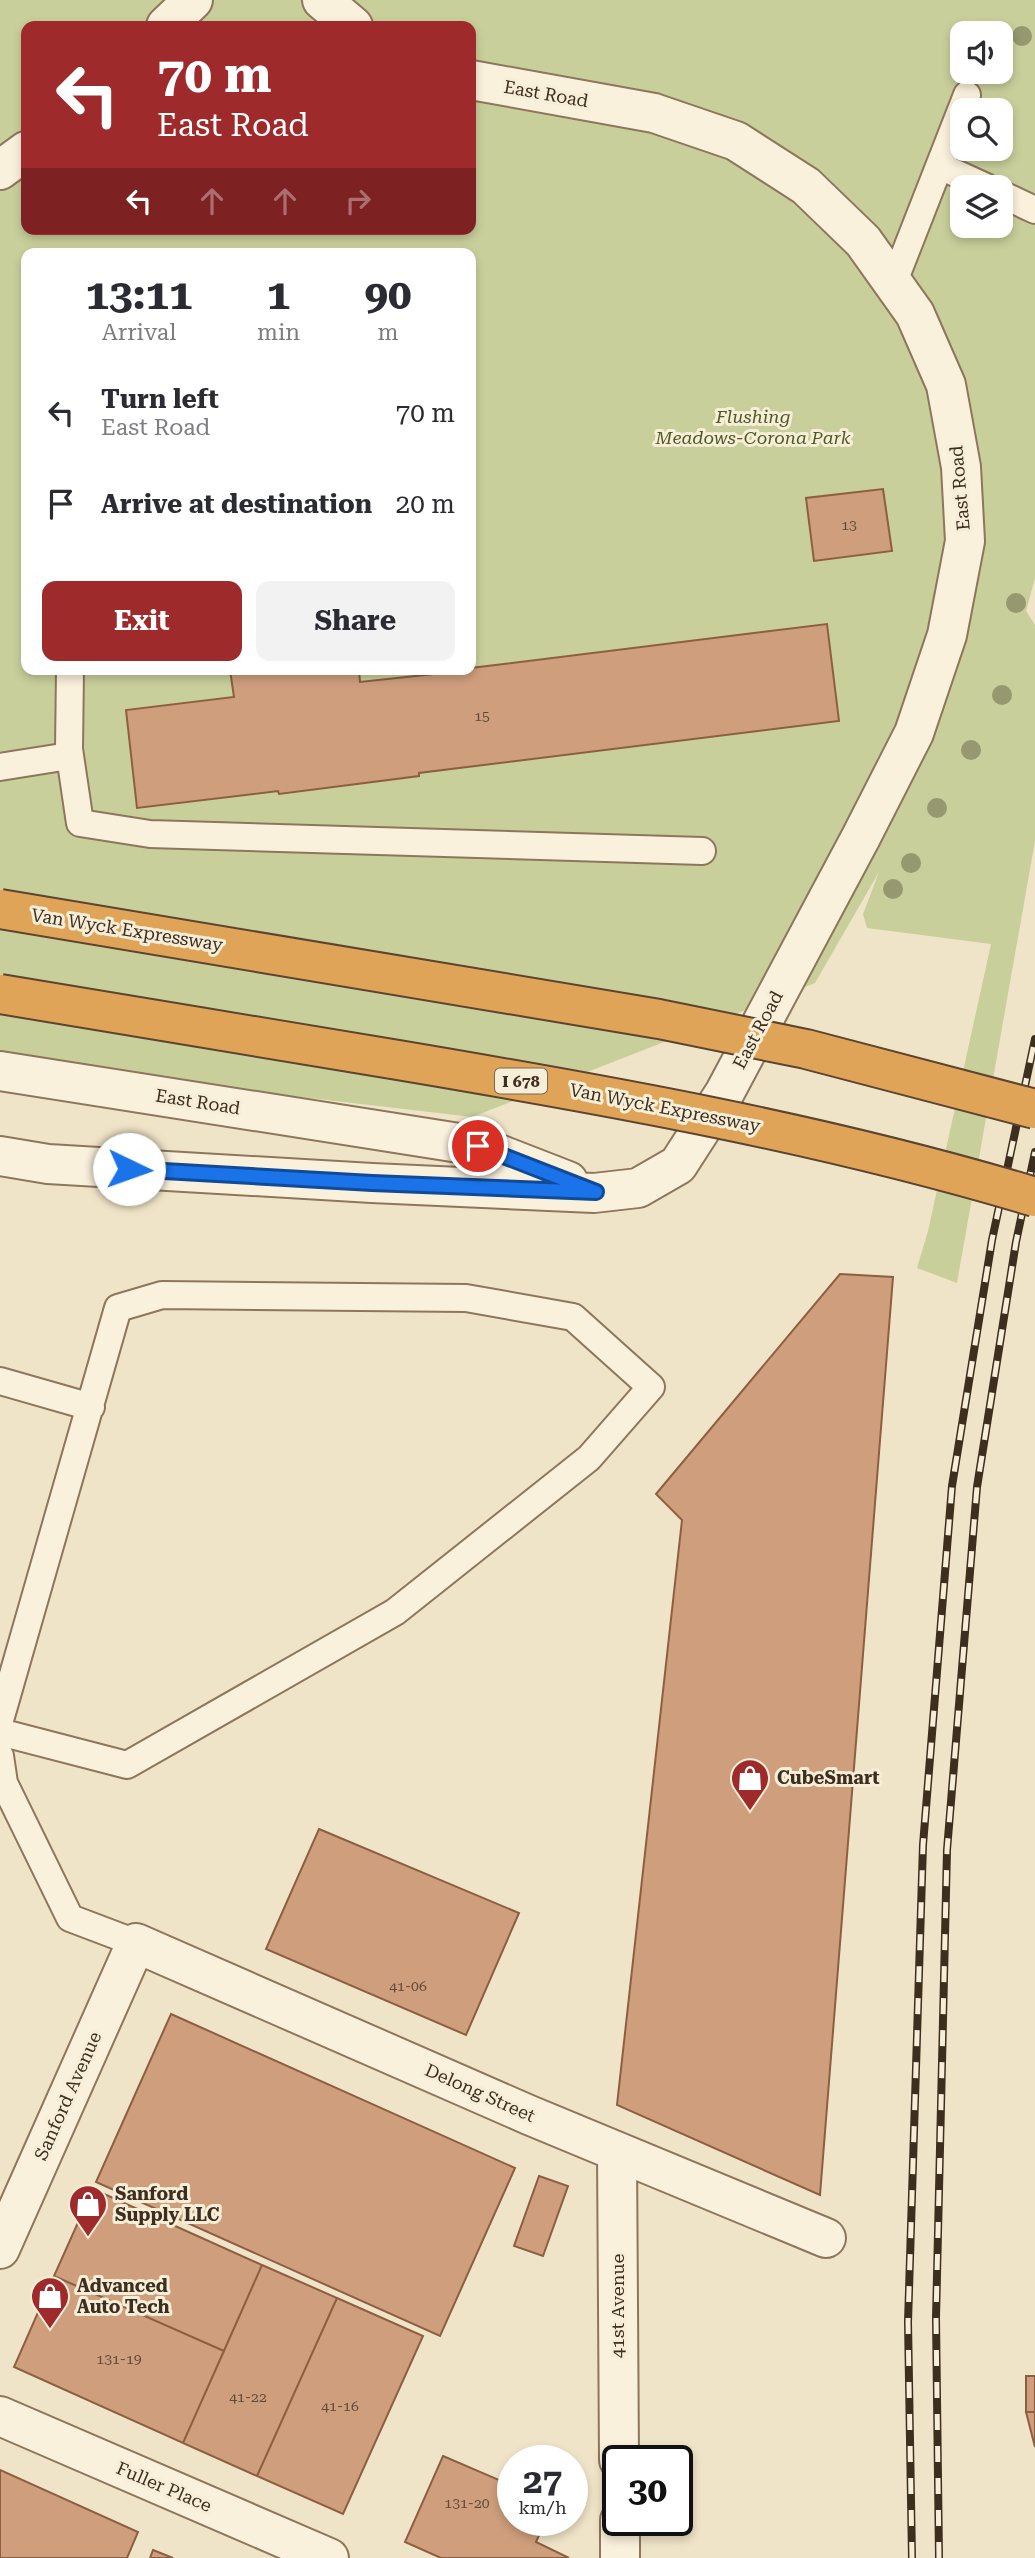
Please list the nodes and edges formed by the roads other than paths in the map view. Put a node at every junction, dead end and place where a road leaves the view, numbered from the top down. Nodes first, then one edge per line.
1 (193, 0) edge
2 (322, 0) edge
3 (171, 21) edge
4 (347, 21) edge
5 (476, 81) edge
6 (967, 95) dead end
7 (21, 155) edge
8 (940, 166) junction
9 (0, 170) edge
10 (960, 175) edge
11 (1013, 200) edge
12 (1035, 210) edge
13 (893, 284) junction
14 (70, 675) edge
15 (69, 756) junction
16 (0, 767) edge
17 (702, 851) dead end
18 (0, 909) edge
19 (0, 994) edge
20 (0, 1071) edge
21 (1035, 1109) edge
22 (0, 1156) edge
23 (596, 1192) junction
24 (1035, 1196) edge
25 (0, 1381) edge
26 (91, 1407) junction
27 (0, 1720) edge
28 (0, 1732) edge
29 (0, 1756) edge
30 (136, 1943) junction
31 (617, 2152) junction
32 (17, 2179) edge
33 (826, 2238) dead end
34 (0, 2249) edge
35 (0, 2416) edge
36 (619, 2445) edge
37 (620, 2536) edge
38 (329, 2558) edge
39 (620, 2558) edge

1 - 3 street
2 - 4 street
5 - 13 street, East Road
6 - 8 lane
7 - 9 street
8 - 10 lane
8 - 13 lane
11 - 12 lane
13 - 23 street, East Road
14 - 15 lane
15 - 16 lane
15 - 17 lane
18 - 21 highway, Van Wyck Expressway, bridge
19 - 24 highway, Van Wyck Expressway / I 678, bridge
20 - 23 street, East Road
22 - 23 street
25 - 26 lane
26 - 27 lane
26 - 28 lane
29 - 30 lane
30 - 31 street, Delong Street
30 - 32 street, Sanford Avenue
31 - 33 street, Delong Street
31 - 36 street, 41st Avenue
32 - 34 street, Sanford Avenue
35 - 38 street, Fuller Place
37 - 39 street

